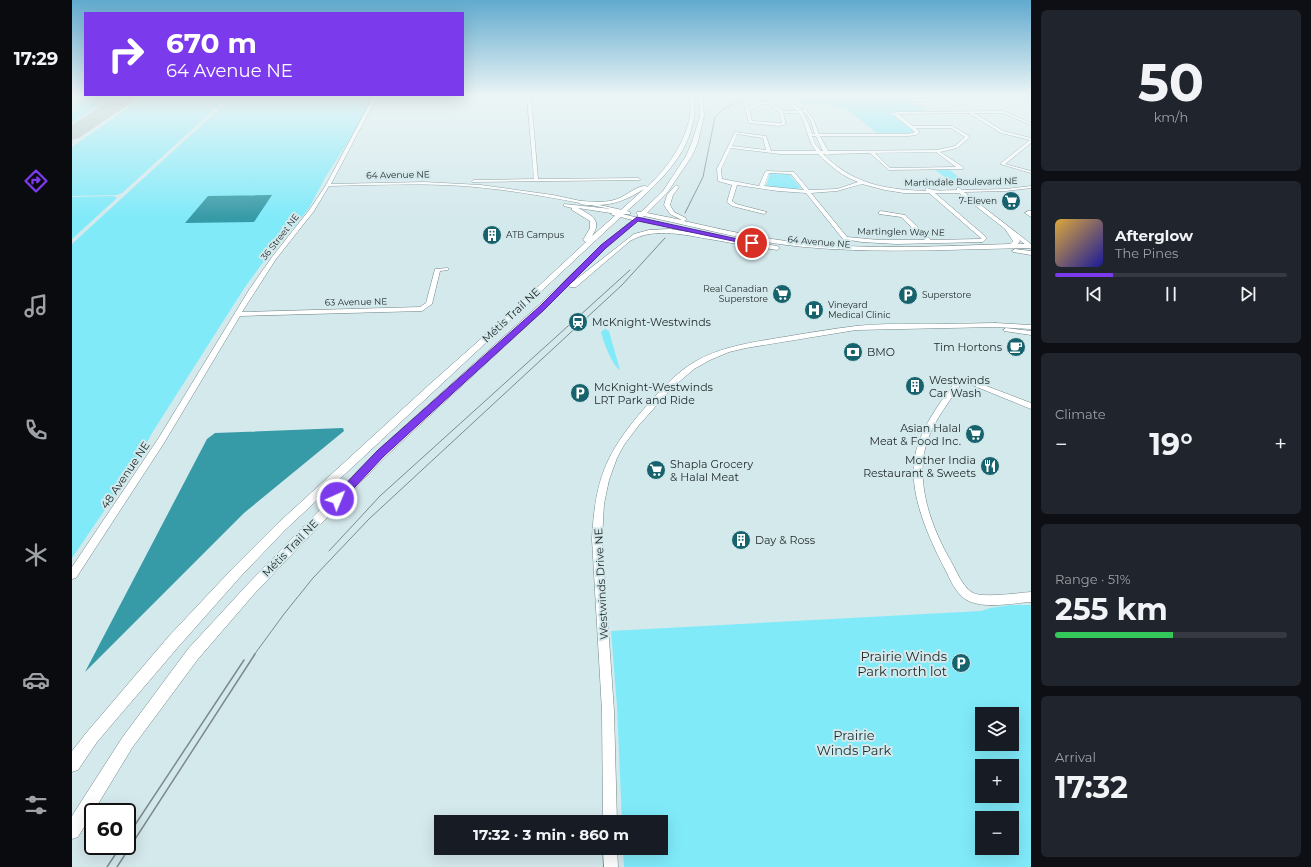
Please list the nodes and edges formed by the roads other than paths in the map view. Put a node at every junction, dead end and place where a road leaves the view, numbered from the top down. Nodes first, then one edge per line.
1 (353, 137) edge
2 (532, 137) edge
3 (685, 137) edge
4 (696, 137) edge
5 (734, 137) edge
6 (765, 137) edge
7 (811, 137) edge
8 (818, 137) edge
9 (967, 137) edge
10 (1031, 140) edge
11 (730, 147) junction
12 (937, 151) junction
13 (769, 152) junction
14 (826, 152) junction
15 (871, 152) junction
16 (818, 153) junction
17 (690, 156) junction
18 (669, 167) junction
19 (1031, 172) edge
20 (638, 179) dead end
21 (536, 180) junction
22 (656, 182) junction
23 (863, 182) junction
24 (735, 183) junction
25 (328, 185) junction
26 (468, 185) junction
27 (761, 188) junction
28 (1031, 188) edge
29 (1022, 189) junction
30 (962, 190) junction
31 (807, 191) junction
32 (929, 191) junction
33 (984, 191) junction
34 (1031, 194) edge
35 (537, 200) dead end
36 (980, 200) junction
37 (582, 203) junction
38 (559, 204) dead end
39 (566, 205) junction
40 (764, 212) dead end
41 (881, 213) dead end
42 (625, 214) junction
43 (637, 216) junction
44 (704, 227) junction
45 (1008, 229) junction
46 (930, 242) junction
47 (785, 243) junction
48 (1030, 244) edge
49 (603, 247) junction
50 (777, 248) junction
51 (1010, 248) junction
52 (1031, 253) edge
53 (574, 256) junction
54 (446, 269) dead end
55 (542, 307) junction
56 (237, 314) junction
57 (962, 327) junction
58 (1031, 327) edge
59 (1031, 333) edge
60 (194, 385) joint
61 (1031, 406) edge
62 (72, 575) edge
63 (1031, 597) edge
64 (72, 764) edge
65 (610, 815) edge
66 (72, 831) edge
67 (610, 855) edge
68 (611, 867) edge

1 - 25 street, 36 Street NE
2 - 21 street
3 - 18 main road, Métis Trail NE
4 - 17 main road, Métis Trail NE
5 - 11 street
6 - 13 street
7 - 16 street, Martindale Boulevard NE
8 - 14 street, Martindale Boulevard NE
9 - 12 street
10 - 19 street
11 - 13 street
11 - 24 street
12 - 15 street
12 - 15 street
13 - 16 street
14 - 15 street
14 - 16 street
14 - 23 street, Martindale Boulevard NE
16 - 23 street, Martindale Boulevard NE
17 - 43 main road, Métis Trail NE
17 - 44 main road
18 - 22 main road, Métis Trail NE
18 - 37 main road
20 - 21 street
21 - 26 street
22 - 42 main road, Métis Trail NE
22 - 43 main road
23 - 31 street
23 - 32 street, Martindale Boulevard NE
24 - 27 street
24 - 40 street
25 - 26 street, 64 Avenue NE
25 - 56 street, 36 Street NE
26 - 35 street, 64 Avenue NE
26 - 37 street, 64 Avenue NE
27 - 31 street
27 - 31 street, Martinglen Way NE
28 - 29 street, Martindale Boulevard NE
29 - 30 street, Martindale Boulevard NE
29 - 33 street, Martindale Boulevard NE
29 - 34 street
30 - 32 street, Martindale Boulevard NE
30 - 33 street, Martindale Boulevard NE
30 - 36 street
30 - 45 street
31 - 46 street, Martinglen Way NE
32 - 46 street, Martinglen Way NE
33 - 36 street
36 - 48 street
37 - 42 street, 64 Avenue NE
38 - 39 street
39 - 42 main road
39 - 53 main road
41 - 46 street
42 - 43 main road
42 - 49 main road
42 - 53 main road, Métis Trail NE
43 - 44 main road, 64 Avenue NE
43 - 47 main road
43 - 49 main road, Métis Trail NE
43 - 50 main road, 64 Avenue NE
44 - 47 main road, 64 Avenue NE
45 - 48 street
45 - 51 main road
47 - 51 main road, 64 Avenue NE
48 - 51 main road, 64 Avenue NE
49 - 55 main road, Métis Trail NE
50 - 51 main road, 64 Avenue NE
50 - 55 main road
51 - 52 main road
53 - 64 main road, Métis Trail NE
54 - 56 street, 63 Avenue NE
55 - 66 main road, Métis Trail NE
56 - 60 street, 36 Street NE
57 - 58 street, Westwinds Drive NE
57 - 59 street, Westwinds Drive NE
57 - 65 street, Westwinds Drive NE
60 - 62 street, 48 Avenue NE
61 - 63 street
67 - 68 street

